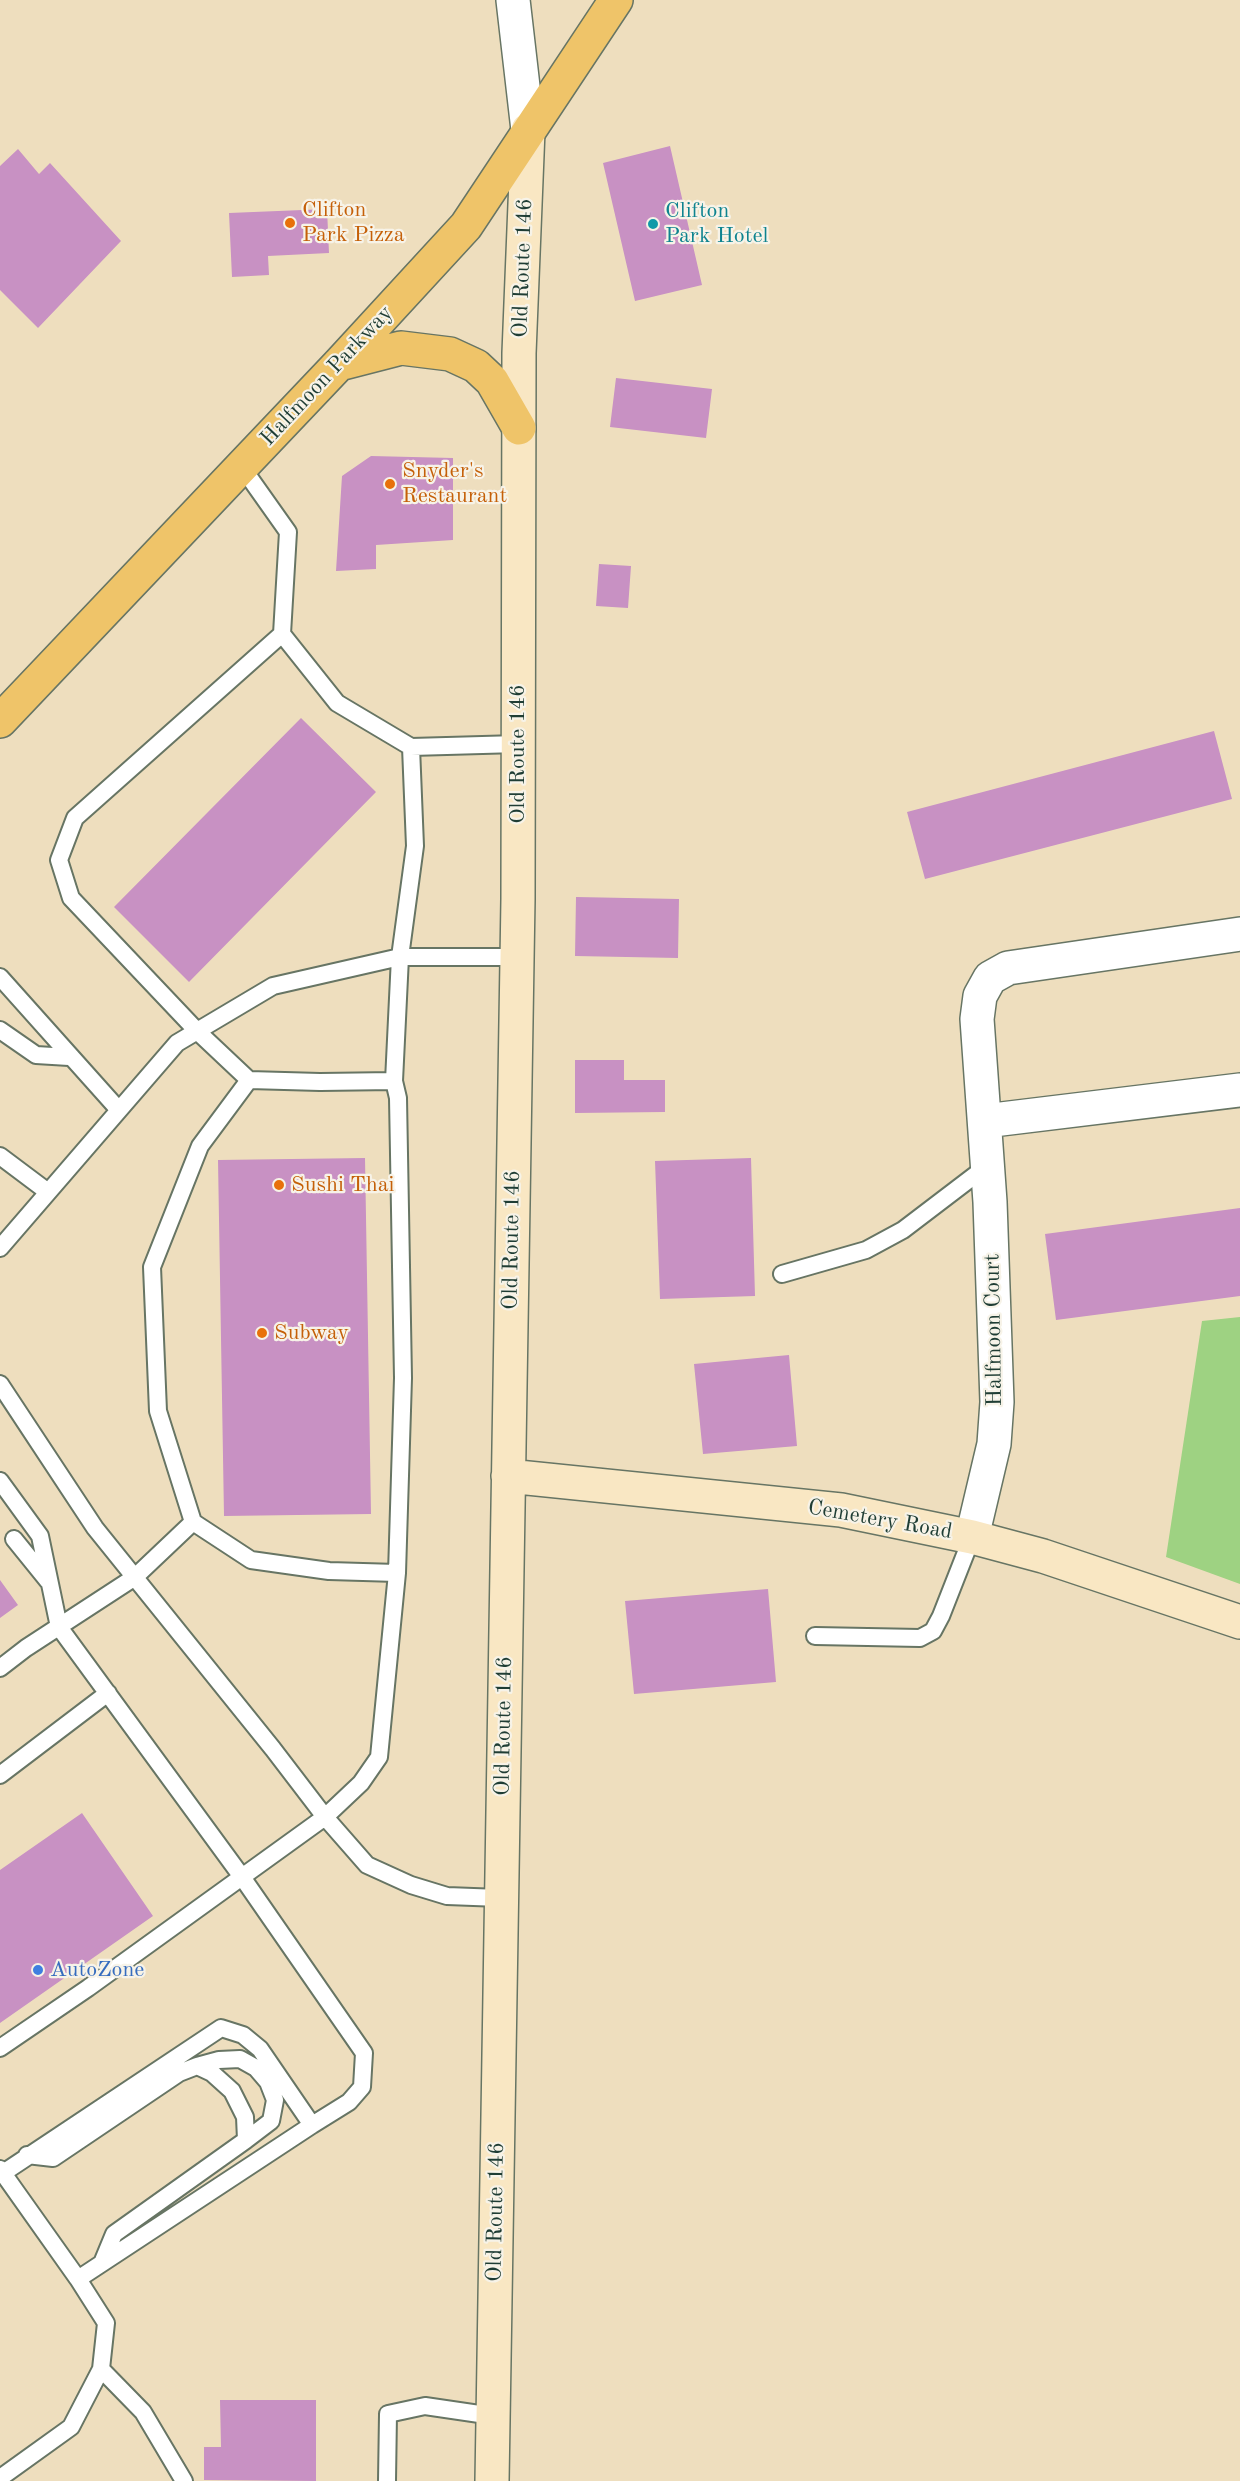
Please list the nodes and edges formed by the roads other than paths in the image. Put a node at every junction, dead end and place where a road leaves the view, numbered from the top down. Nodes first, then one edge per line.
1 (513, 0) edge
2 (616, 0) edge
3 (528, 130) junction
4 (339, 364) junction
5 (519, 428) junction
6 (242, 466) junction
7 (282, 634) junction
8 (0, 722) edge
9 (518, 744) junction
10 (411, 747) junction
11 (1240, 934) edge
12 (400, 957) junction
13 (516, 957) junction
14 (0, 977) edge
15 (0, 1030) edge
16 (197, 1031) junction
17 (69, 1057) junction
18 (249, 1080) junction
19 (394, 1081) junction
20 (1240, 1090) edge
21 (118, 1109) junction
22 (985, 1121) junction
23 (0, 1156) edge
24 (988, 1166) junction
25 (48, 1192) junction
26 (0, 1248) edge
27 (782, 1274) dead end
28 (0, 1384) edge
29 (508, 1476) junction
30 (0, 1481) edge
31 (193, 1522) junction
32 (972, 1537) junction
33 (14, 1539) dead end
34 (397, 1573) junction
35 (135, 1578) junction
36 (50, 1584) junction
37 (1240, 1622) edge
38 (59, 1627) junction
39 (815, 1636) dead end
40 (0, 1668) edge
41 (108, 1693) junction
42 (0, 1775) edge
43 (325, 1817) junction
44 (242, 1877) junction
45 (500, 1898) junction
46 (0, 2048) edge
47 (197, 2066) junction
48 (312, 2125) junction
49 (246, 2140) junction
50 (27, 2155) junction
51 (1, 2171) edge
52 (102, 2263) junction
53 (78, 2279) junction
54 (101, 2369) junction
55 (493, 2416) junction
56 (0, 2478) edge
57 (184, 2481) edge
58 (387, 2481) edge
59 (492, 2481) edge

1 - 3 street, Old Route 146
2 - 3 main road, Halfmoon Parkway
3 - 4 main road, Halfmoon Parkway
3 - 5 street, Old Route 146
4 - 5 main road
4 - 6 main road, Halfmoon Parkway
5 - 9 street, Old Route 146
6 - 7 lane
6 - 8 main road, Halfmoon Parkway
7 - 10 lane
7 - 16 lane
9 - 10 lane
9 - 13 street, Old Route 146
10 - 12 lane
11 - 22 street, Halfmoon Court
12 - 13 lane
12 - 16 lane
12 - 19 lane
13 - 29 street, Old Route 146
14 - 17 lane
15 - 17 lane
16 - 18 lane
16 - 21 lane
17 - 21 lane
18 - 19 lane
18 - 31 lane
19 - 34 lane
20 - 22 street
21 - 25 lane
22 - 24 street, Halfmoon Court
23 - 25 lane
24 - 27 lane
24 - 32 street, Halfmoon Court
25 - 26 lane
28 - 35 lane
29 - 32 street, Cemetery Road
29 - 45 street, Old Route 146
30 - 36 lane
31 - 34 lane
31 - 35 lane
32 - 37 street, Cemetery Road
32 - 39 lane
33 - 36 lane
34 - 43 lane
35 - 38 lane
35 - 43 lane
36 - 38 lane
38 - 40 lane
38 - 41 lane
41 - 42 lane
41 - 44 lane
43 - 44 lane
43 - 45 lane
44 - 46 lane
44 - 48 lane
45 - 55 street, Old Route 146
47 - 49 lane
47 - 49 lane
47 - 50 lane
48 - 50 lane
48 - 52 lane
49 - 52 lane
50 - 51 lane
51 - 53 lane
52 - 53 lane
53 - 54 lane
54 - 56 lane
54 - 57 lane
55 - 58 lane
55 - 59 street, Old Route 146

